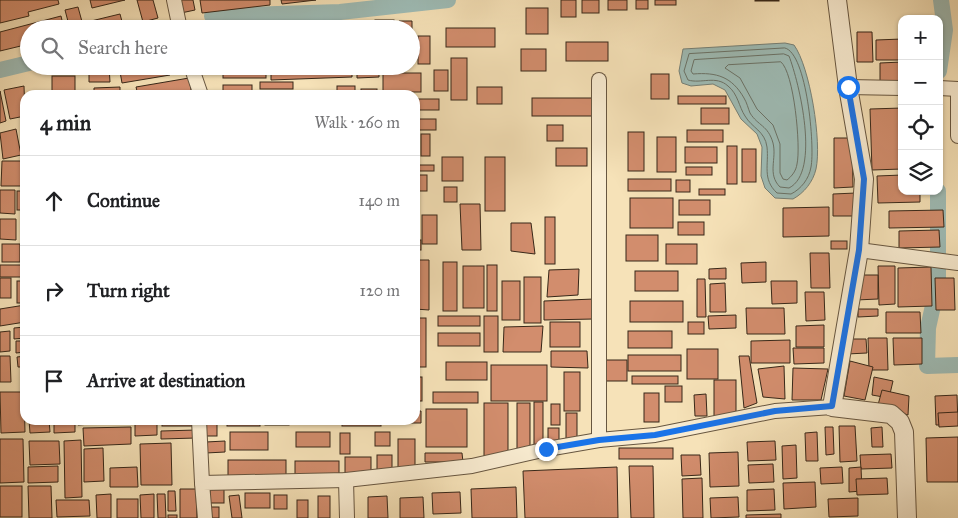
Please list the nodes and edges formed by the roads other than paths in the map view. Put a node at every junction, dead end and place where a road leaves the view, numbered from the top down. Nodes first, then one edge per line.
1 (174, 0) edge
2 (837, 0) edge
3 (178, 20) edge
4 (194, 75) edge
5 (599, 80) dead end
6 (848, 87) junction
7 (898, 88) edge
8 (952, 88) edge
9 (199, 90) edge
10 (958, 136) edge
11 (859, 250) junction
12 (955, 262) edge
13 (832, 406) junction
14 (199, 425) edge
15 (599, 440) junction
16 (346, 480) junction
17 (202, 483) junction
18 (205, 518) edge
19 (347, 518) edge
20 (907, 518) edge

1 - 3 street
2 - 6 street
4 - 9 street
5 - 15 street
6 - 7 street
6 - 11 street
8 - 10 street
11 - 12 street
11 - 13 street
13 - 15 street
13 - 20 street
14 - 17 street
15 - 16 street
16 - 17 street
16 - 19 street
17 - 18 street

